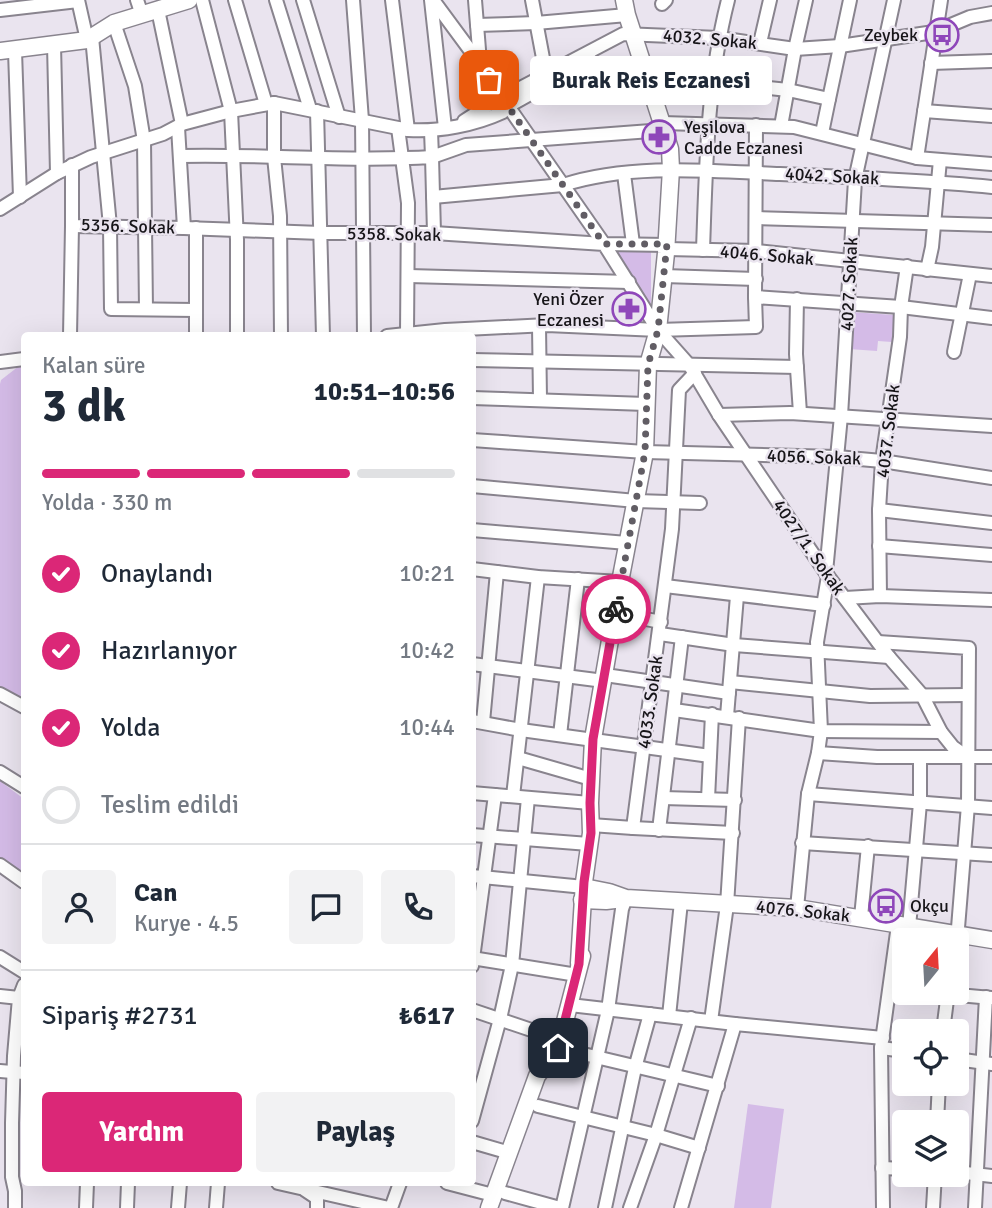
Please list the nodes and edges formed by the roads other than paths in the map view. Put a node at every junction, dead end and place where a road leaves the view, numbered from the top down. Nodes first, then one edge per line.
1 (189, 0) edge
2 (202, 0) edge
3 (235, 0) edge
4 (276, 0) edge
5 (303, 0) edge
6 (354, 0) edge
7 (392, 0) edge
8 (432, 0) edge
9 (475, 0) edge
10 (532, 0) edge
11 (729, 0) edge
12 (769, 0) edge
13 (806, 0) edge
14 (850, 0) edge
15 (894, 0) edge
16 (940, 0) edge
17 (78, 1) edge
18 (625, 5) edge
19 (146, 9) edge
20 (0, 10) edge
21 (992, 13) edge
22 (114, 23) junction
23 (536, 23) junction
24 (477, 25) junction
25 (934, 32) junction
26 (631, 34) junction
27 (90, 38) junction
28 (719, 38) junction
29 (886, 38) junction
30 (760, 43) junction
31 (54, 45) junction
32 (840, 46) junction
33 (794, 49) junction
34 (7, 51) edge
35 (992, 61) edge
36 (931, 63) junction
37 (481, 65) junction
38 (546, 74) junction
39 (648, 75) junction
40 (713, 81) junction
41 (788, 90) junction
42 (828, 99) junction
43 (505, 102) junction
44 (270, 104) junction
45 (313, 110) junction
46 (231, 111) junction
47 (923, 111) junction
48 (992, 116) edge
49 (339, 117) junction
50 (362, 120) junction
51 (708, 123) junction
52 (180, 125) junction
53 (756, 125) junction
54 (663, 126) junction
55 (781, 126) junction
56 (445, 128) junction
57 (403, 129) junction
58 (431, 131) junction
59 (822, 133) junction
60 (144, 141) junction
61 (535, 142) junction
62 (863, 143) junction
63 (105, 154) junction
64 (233, 155) junction
65 (180, 156) junction
66 (432, 157) junction
67 (274, 158) junction
68 (318, 158) junction
69 (917, 158) junction
70 (400, 159) junction
71 (362, 160) junction
72 (940, 160) junction
73 (992, 164) edge
74 (72, 165) junction
75 (671, 169) junction
76 (706, 171) junction
77 (57, 173) junction
78 (756, 173) junction
79 (624, 174) junction
80 (856, 178) junction
81 (937, 182) junction
82 (563, 185) junction
83 (992, 187) edge
84 (20, 197) junction
85 (433, 197) junction
86 (0, 209) edge
87 (756, 218) junction
88 (852, 222) junction
89 (933, 223) junction
90 (992, 225) edge
91 (72, 226) junction
92 (110, 226) junction
93 (146, 227) junction
94 (190, 228) junction
95 (237, 229) junction
96 (280, 232) junction
97 (321, 233) junction
98 (365, 233) junction
99 (408, 233) junction
100 (435, 233) junction
101 (604, 244) junction
102 (633, 244) junction
103 (667, 247) junction
104 (703, 250) junction
105 (755, 251) junction
106 (851, 262) junction
107 (907, 266) junction
108 (927, 270) junction
109 (970, 274) junction
110 (409, 276) junction
111 (664, 276) junction
112 (992, 276) edge
113 (755, 279) junction
114 (629, 282) junction
115 (755, 297) junction
116 (797, 299) junction
117 (849, 304) junction
118 (901, 307) junction
119 (146, 309) junction
120 (196, 310) junction
121 (962, 313) junction
122 (992, 318) edge
123 (539, 326) junction
124 (658, 330) junction
125 (70, 332) edge
126 (196, 332) edge
127 (237, 332) edge
128 (281, 332) edge
129 (323, 332) edge
130 (364, 332) edge
131 (407, 332) edge
132 (458, 332) edge
133 (954, 352) dead end
134 (21, 359) edge
135 (476, 359) edge
136 (0, 362) edge
137 (539, 362) junction
138 (648, 365) junction
139 (797, 367) junction
140 (692, 369) junction
141 (476, 398) edge
142 (540, 399) junction
143 (646, 404) junction
144 (800, 413) junction
145 (719, 415) junction
146 (841, 416) junction
147 (889, 419) junction
148 (992, 426) edge
149 (476, 440) edge
150 (645, 452) junction
151 (677, 453) junction
152 (745, 455) junction
153 (837, 457) junction
154 (882, 461) junction
155 (992, 478) edge
156 (476, 486) edge
157 (636, 501) junction
158 (674, 502) junction
159 (700, 503) dead end
160 (879, 510) junction
161 (992, 523) edge
162 (476, 530) edge
163 (627, 543) junction
164 (879, 546) junction
165 (992, 555) edge
166 (476, 569) edge
167 (497, 572) junction
168 (827, 574) junction
169 (538, 578) junction
170 (578, 579) junction
171 (620, 582) junction
172 (665, 586) junction
173 (737, 596) junction
174 (880, 596) junction
175 (845, 598) junction
176 (992, 600) edge
177 (824, 605) junction
178 (615, 613) junction
179 (660, 628) junction
180 (682, 637) junction
181 (878, 642) junction
182 (734, 645) junction
183 (817, 652) junction
184 (890, 657) junction
185 (476, 664) edge
186 (488, 666) junction
187 (528, 671) junction
188 (567, 676) junction
189 (604, 678) junction
190 (651, 681) junction
191 (677, 685) junction
192 (730, 687) junction
193 (819, 690) junction
194 (0, 694) edge
195 (922, 695) junction
196 (968, 695) junction
197 (21, 705) edge
198 (674, 710) junction
199 (712, 714) junction
200 (733, 717) junction
201 (478, 722) edge
202 (521, 730) junction
203 (821, 731) junction
204 (941, 732) junction
205 (560, 735) junction
206 (593, 739) junction
207 (643, 746) junction
208 (669, 750) junction
209 (818, 753) junction
210 (710, 756) junction
211 (967, 757) junction
212 (992, 757) edge
213 (518, 758) junction
214 (920, 758) junction
215 (0, 772) edge
216 (591, 779) junction
217 (21, 785) edge
218 (476, 793) edge
219 (808, 794) junction
220 (495, 795) junction
221 (513, 796) junction
222 (528, 797) junction
223 (663, 798) junction
224 (708, 799) junction
225 (735, 800) junction
226 (590, 803) junction
227 (920, 803) junction
228 (968, 805) junction
229 (992, 808) edge
230 (633, 828) junction
231 (659, 830) junction
232 (733, 833) junction
233 (591, 834) junction
234 (476, 835) edge
235 (490, 836) junction
236 (524, 839) junction
237 (802, 843) junction
238 (867, 846) junction
239 (915, 849) junction
240 (964, 853) junction
241 (992, 855) edge
242 (0, 865) edge
243 (479, 876) edge
244 (21, 880) edge
245 (520, 881) junction
246 (592, 890) junction
247 (681, 902) junction
248 (727, 905) junction
249 (797, 908) junction
250 (860, 917) junction
251 (476, 918) edge
252 (585, 923) junction
253 (904, 926) junction
254 (914, 928) edge
255 (958, 928) edge
256 (970, 938) edge
257 (992, 940) edge
258 (0, 957) edge
259 (476, 961) edge
260 (512, 965) junction
261 (578, 969) junction
262 (21, 970) edge
263 (0, 996) edge
264 (970, 996) edge
265 (21, 998) edge
266 (989, 998) edge
267 (570, 1005) junction
268 (21, 1006) edge
269 (608, 1010) junction
270 (476, 1011) edge
271 (650, 1014) junction
272 (669, 1016) junction
273 (691, 1018) junction
274 (500, 1020) junction
275 (710, 1021) junction
276 (735, 1024) junction
277 (882, 1043) junction
278 (559, 1044) junction
279 (892, 1046) edge
280 (598, 1059) junction
281 (969, 1061) edge
282 (988, 1063) edge
283 (548, 1065) junction
284 (635, 1068) junction
285 (13, 1072) edge
286 (675, 1077) junction
287 (718, 1086) junction
288 (476, 1107) edge
289 (538, 1107) junction
290 (582, 1118) junction
291 (623, 1127) junction
292 (656, 1135) junction
293 (18, 1142) edge
294 (476, 1143) edge
295 (699, 1148) junction
296 (510, 1153) junction
297 (882, 1168) junction
298 (892, 1168) edge
299 (969, 1173) edge
300 (977, 1174) junction
301 (992, 1176) edge
302 (6, 1177) edge
303 (87, 1186) edge
304 (128, 1186) edge
305 (180, 1186) edge
306 (218, 1186) edge
307 (303, 1186) edge
308 (306, 1186) edge
309 (399, 1186) edge
310 (455, 1186) edge
311 (934, 1187) edge
312 (496, 1201) edge
313 (543, 1206) edge
314 (15, 1208) edge
315 (86, 1208) edge
316 (127, 1208) edge
317 (178, 1208) edge
318 (216, 1208) edge
319 (317, 1208) edge
320 (390, 1208) edge
321 (561, 1208) edge
322 (605, 1208) edge
323 (630, 1208) edge
324 (681, 1208) edge
325 (883, 1208) edge
326 (933, 1208) edge
327 (975, 1208) edge

1 - 19 main road
2 - 46 street
3 - 44 street
4 - 45 street
5 - 49 street
6 - 50 street
7 - 57 street
8 - 37 street, 4027/1. Sokak
8 - 56 street
9 - 24 street
10 - 23 street
11 - 28 street
12 - 30 street
13 - 33 street
14 - 32 street
15 - 29 street, 4027. Sokak
16 - 25 street
17 - 20 street
17 - 27 street
18 - 23 street
18 - 26 main road
19 - 22 main road
19 - 52 street, 5356. Sokak
21 - 25 street, 4032. Sokak
22 - 27 main road
22 - 60 street
23 - 24 street
23 - 38 street
24 - 37 street
25 - 29 street, 4032. Sokak
25 - 36 street
26 - 28 street, 4032. Sokak
26 - 38 street
26 - 39 main road
26 - 43 street
27 - 31 main road
27 - 63 street
28 - 30 street, 4032. Sokak
28 - 40 street
29 - 32 street, 4032. Sokak
29 - 62 street, 4027. Sokak
30 - 33 street, 4032. Sokak
31 - 34 main road
31 - 77 street
32 - 33 street, 4032. Sokak
32 - 42 street
33 - 41 street
34 - 84 street
35 - 36 street
36 - 47 street
37 - 43 street, 4027/1. Sokak
38 - 43 street
39 - 40 street
39 - 54 main road
40 - 41 street
40 - 51 street
41 - 42 street
41 - 55 street
42 - 59 street
43 - 56 street
43 - 61 street, 4027/1. Sokak
44 - 45 street
44 - 46 street
44 - 67 street
45 - 49 street
45 - 68 street
46 - 52 street
46 - 64 street
47 - 48 street
47 - 69 street
49 - 50 street
50 - 57 street
50 - 71 street
51 - 53 street
51 - 54 street
51 - 76 street
52 - 60 street
52 - 65 street, 5356. Sokak
53 - 55 street
53 - 78 street
54 - 61 street
54 - 75 main road
55 - 59 street
56 - 58 street
57 - 58 street
57 - 70 street
58 - 66 street
59 - 62 street
60 - 63 street
60 - 93 street
61 - 66 street
61 - 82 street, 4027/1. Sokak
62 - 69 street
62 - 80 street, 4027. Sokak
63 - 74 street
63 - 92 street
64 - 65 street
64 - 67 street
64 - 95 street
65 - 94 street, 5356. Sokak
66 - 70 street
66 - 85 street
67 - 68 street
67 - 96 street
68 - 71 street
68 - 97 street
69 - 72 street
70 - 71 street
70 - 99 street
71 - 98 street
72 - 73 street
72 - 81 street
74 - 77 street
74 - 91 street, 5356. Sokak
75 - 76 street, 4042. Sokak
75 - 79 street, 4042. Sokak
75 - 103 main road
76 - 78 street, 4042. Sokak
76 - 104 street
77 - 84 street
78 - 80 street, 4042. Sokak
78 - 87 street
79 - 82 street, 4042. Sokak
79 - 102 street
80 - 81 street, 4042. Sokak
80 - 88 street, 4027. Sokak
81 - 83 street, 4042. Sokak
81 - 89 street
82 - 85 street, 4042. Sokak
82 - 101 street, 4027/1. Sokak
84 - 86 street
85 - 100 street
87 - 88 street
87 - 105 street
88 - 89 street
88 - 106 street, 4027. Sokak
89 - 90 street
89 - 108 street
91 - 92 street, 5356. Sokak
91 - 125 street
92 - 93 street, 5356. Sokak
92 - 119 street
93 - 94 street, 5356. Sokak
93 - 119 street
94 - 95 street, 5358. Sokak
94 - 120 street, 5356. Sokak
95 - 96 street, 5358. Sokak
95 - 127 street
96 - 97 street, 5358. Sokak
96 - 128 street
97 - 98 street, 5358. Sokak
97 - 129 street
98 - 99 street, 5358. Sokak
98 - 130 street
99 - 100 street, 5358. Sokak
99 - 110 street
100 - 101 street, 5358. Sokak
101 - 102 street, 5358. Sokak
101 - 114 street, 4027/1. Sokak
102 - 103 street, 4046. Sokak
103 - 104 street, 4046. Sokak
103 - 111 main road
104 - 105 street, 4046. Sokak
105 - 106 street, 4046. Sokak
105 - 113 street
106 - 107 street, 4046. Sokak
106 - 117 street, 4027. Sokak
107 - 108 street, 4046. Sokak
107 - 118 street, 4037. Sokak
108 - 109 street, 4046. Sokak
109 - 112 street, 4046. Sokak
109 - 121 street
110 - 114 street
110 - 131 street
111 - 113 street
111 - 124 main road
113 - 115 street
114 - 124 street, 4027/1. Sokak
115 - 116 street
115 - 124 street
116 - 117 street
116 - 139 street
117 - 118 street
117 - 146 street, 4027. Sokak
118 - 121 street
118 - 147 street, 4037. Sokak
119 - 120 street
120 - 126 street, 5356. Sokak
121 - 122 street
121 - 133 street
123 - 124 street
123 - 132 street
123 - 137 street
124 - 138 main road
124 - 140 street, 4027/1. Sokak
134 - 136 street
135 - 137 street
137 - 138 street
137 - 142 street
138 - 140 street
138 - 143 main road
139 - 140 street
139 - 144 street
140 - 145 street, 4027/1. Sokak
140 - 151 street, 4033. Sokak
141 - 142 street
142 - 143 street
143 - 150 main road
144 - 145 street
144 - 146 street
145 - 152 street, 4027/1. Sokak
146 - 147 street
146 - 153 street, 4027. Sokak
147 - 148 street
147 - 154 street, 4037. Sokak
149 - 150 street, 4056. Sokak
150 - 151 street, 4056. Sokak
150 - 157 main road
151 - 152 street, 4056. Sokak
151 - 158 street, 4033. Sokak
152 - 153 street, 4056. Sokak
152 - 168 street, 4027/1. Sokak
153 - 154 street, 4056. Sokak
153 - 168 street, 4027. Sokak
154 - 155 street, 4056. Sokak
154 - 160 street, 4037. Sokak
156 - 157 street
157 - 158 street
157 - 163 main road
158 - 159 street
158 - 172 street, 4033. Sokak
160 - 161 street
160 - 164 street, 4037. Sokak
162 - 163 street
163 - 171 main road
164 - 165 street
164 - 174 street, 4037. Sokak
166 - 167 street
167 - 169 street
167 - 186 street
168 - 175 street, 4027/1. Sokak
168 - 177 street, 4027. Sokak
169 - 170 street
169 - 187 street
170 - 171 street
170 - 188 street
171 - 178 main road
172 - 173 street
172 - 179 street, 4033. Sokak
173 - 177 street
173 - 182 street
174 - 175 street
174 - 176 street
175 - 181 street, 4027/1. Sokak
177 - 183 street, 4027. Sokak
178 - 179 street
178 - 189 main road
179 - 180 street
179 - 190 street, 4033. Sokak
180 - 182 street
180 - 191 street
181 - 184 street, 4027/1. Sokak
181 - 196 street
182 - 183 street
182 - 192 street
183 - 184 street
183 - 193 street, 4027. Sokak
184 - 195 street, 4027/1. Sokak
185 - 186 street
186 - 187 street
186 - 201 street
187 - 188 street
187 - 202 street
188 - 189 street
188 - 205 street
189 - 190 street
189 - 206 main road
190 - 191 street
190 - 207 street, 4033. Sokak
191 - 192 street
191 - 198 street
192 - 193 street
192 - 200 street
193 - 195 street
193 - 203 street, 4027. Sokak
194 - 197 street
195 - 196 street
195 - 204 street, 4027/1. Sokak
196 - 211 street
198 - 199 street
198 - 208 street
199 - 200 street
199 - 210 street
200 - 203 street
200 - 225 street
201 - 202 street
202 - 205 street
202 - 213 street
203 - 204 street
203 - 209 street, 4027. Sokak
204 - 211 street, 4027/1. Sokak
205 - 206 street
206 - 207 street
206 - 216 main road
207 - 208 street
207 - 230 street, 4033. Sokak
208 - 210 street
208 - 223 street
209 - 214 street
209 - 219 street, 4027. Sokak
210 - 224 street
211 - 212 street
211 - 214 street
211 - 228 street
213 - 216 street
213 - 221 street
214 - 227 street
215 - 217 street
216 - 226 main road
218 - 220 street
219 - 227 street
219 - 237 street, 4027. Sokak
220 - 221 street
220 - 235 street
221 - 222 street
222 - 226 street
222 - 236 street
223 - 224 street
223 - 231 street
224 - 225 street
225 - 232 street
226 - 233 main road
227 - 228 street
227 - 239 street
228 - 229 street
228 - 240 street
230 - 231 street
230 - 233 street
231 - 232 street
232 - 248 street
233 - 236 street
233 - 246 main road
234 - 235 street
235 - 236 street
235 - 243 street
236 - 245 street
237 - 238 street
237 - 249 street, 4027. Sokak
238 - 239 street
238 - 250 street
239 - 240 street
239 - 253 street
240 - 241 street
240 - 255 street
242 - 244 street
243 - 245 street
243 - 251 street
245 - 246 street
245 - 260 street
246 - 247 main road, 4076. Sokak
246 - 252 main road
246 - 252 main road
246 - 269 street
247 - 248 main road, 4076. Sokak
247 - 272 street
248 - 249 main road, 4076. Sokak
248 - 275 street
249 - 250 main road, 4076. Sokak
250 - 253 main road, 4076. Sokak
252 - 261 main road
253 - 254 main road, 4076. Sokak
253 - 277 street
256 - 257 main road, 4076. Sokak
258 - 262 street
259 - 260 street
260 - 261 street
260 - 274 street
261 - 267 main road
263 - 265 street
264 - 266 street
266 - 282 street
267 - 269 street
267 - 278 main road
268 - 285 street
269 - 271 street
269 - 280 street
270 - 274 street
271 - 272 street
271 - 284 street
272 - 273 street
273 - 275 street
273 - 286 street
274 - 278 street
274 - 288 street
275 - 276 street
276 - 277 street
276 - 287 street
277 - 279 street
277 - 297 street
278 - 280 street
278 - 283 main road
280 - 284 street
280 - 290 street
281 - 282 street
282 - 300 street
283 - 289 main road
283 - 296 main road
284 - 286 street
284 - 291 street
285 - 293 street
286 - 287 street
286 - 292 street
287 - 295 street
289 - 290 street
289 - 312 main road
290 - 291 street
290 - 321 street
291 - 292 street
291 - 322 street
292 - 295 street
292 - 323 street
293 - 302 street
294 - 296 street
295 - 324 street
296 - 312 main road
297 - 298 street
297 - 325 street
299 - 300 street
300 - 301 street
300 - 327 street
302 - 314 street
303 - 315 street
304 - 316 street
305 - 317 street
306 - 318 street
307 - 319 street
308 - 320 street
309 - 320 street
310 - 312 street
311 - 326 street
312 - 313 street
313 - 321 street

